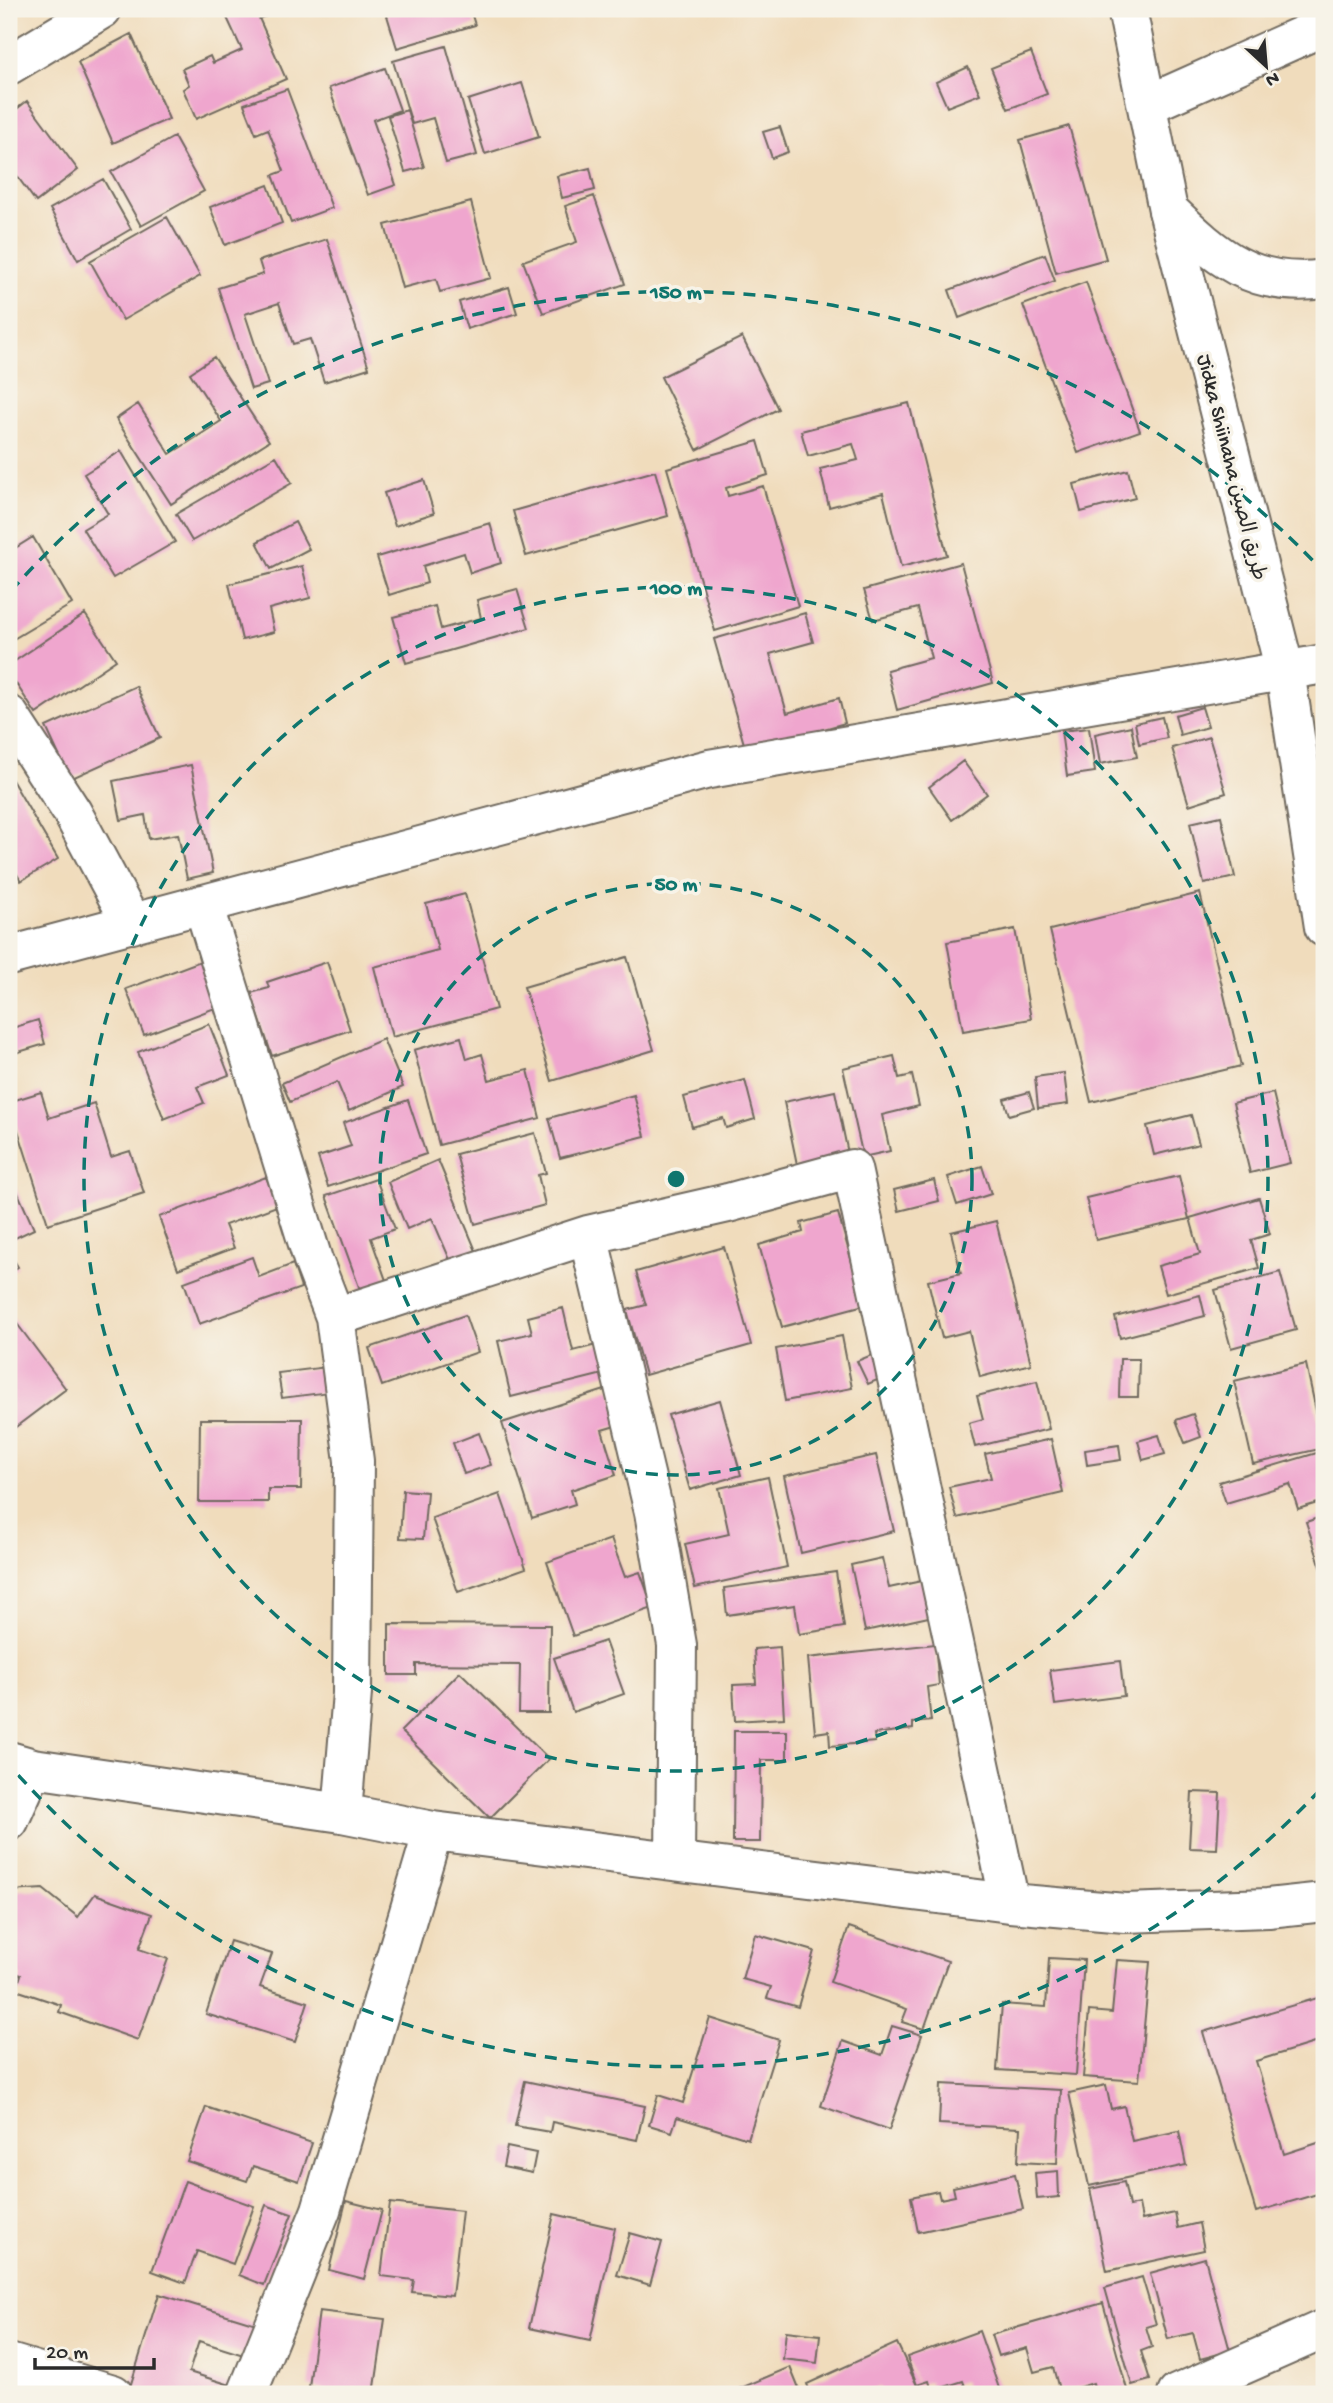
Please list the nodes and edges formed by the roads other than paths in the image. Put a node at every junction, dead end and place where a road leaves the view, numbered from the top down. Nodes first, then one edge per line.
1 (102, 9) edge
2 (1127, 9) edge
3 (1324, 26) edge
4 (9, 65) edge
5 (1147, 105) junction
6 (1168, 210) junction
7 (1324, 279) edge
8 (1324, 664) edge
9 (1285, 671) junction
10 (9, 715) edge
11 (203, 904) junction
12 (132, 923) junction
13 (1324, 927) edge
14 (9, 956) edge
15 (588, 1235) junction
16 (335, 1317) junction
17 (21, 1765) edge
18 (342, 1814) junction
19 (9, 1821) edge
20 (433, 1831) junction
21 (675, 1861) junction
22 (1324, 1902) edge
23 (1010, 1903) junction
24 (1324, 2329) edge
25 (9, 2363) edge
26 (113, 2394) edge
27 (247, 2394) edge
28 (1177, 2394) edge

1 - 4 street
2 - 5 street, Jidka Shiinaha طريق الصين
3 - 5 street
5 - 6 street, Jidka Shiinaha طريق الصين
6 - 7 street
6 - 9 street, Jidka Shiinaha طريق الصين
8 - 9 street
9 - 11 street
9 - 13 street, Jidka Shiinaha طريق الصين
10 - 12 street
11 - 12 street
11 - 16 street
12 - 14 street
15 - 16 street
15 - 21 street
15 - 23 street
16 - 18 street
17 - 18 street
17 - 19 street
18 - 20 street
20 - 21 street
20 - 27 street
21 - 23 street
22 - 23 street
24 - 28 street
25 - 26 street

